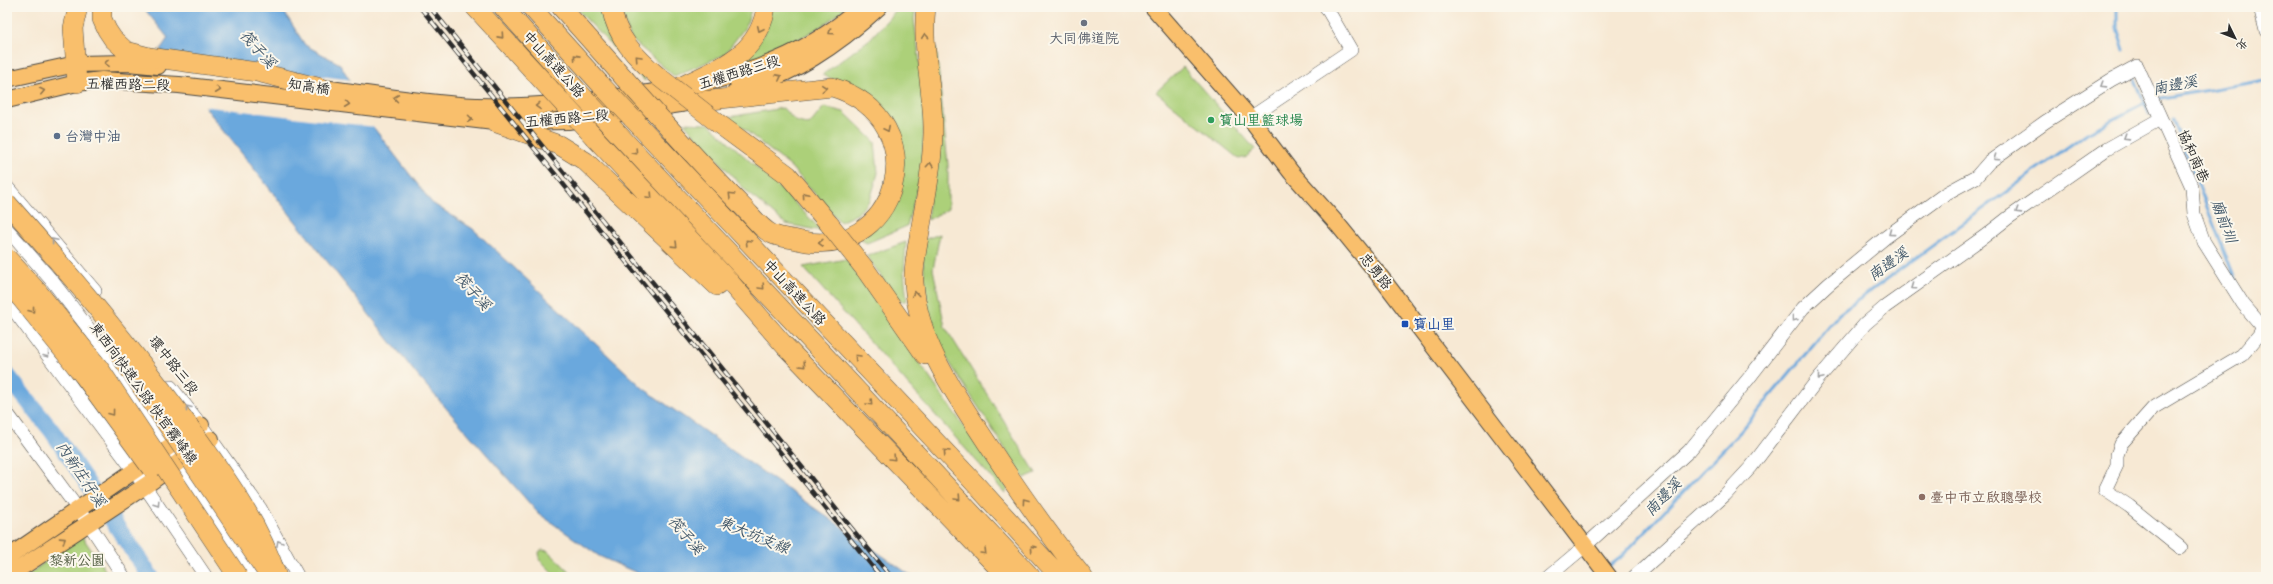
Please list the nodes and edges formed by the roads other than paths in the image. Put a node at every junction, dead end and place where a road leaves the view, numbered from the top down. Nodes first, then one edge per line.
1 (78, 7) edge
2 (102, 7) edge
3 (475, 7) edge
4 (504, 7) edge
5 (531, 7) edge
6 (561, 7) edge
7 (611, 7) edge
8 (766, 7) edge
9 (861, 7) edge
10 (879, 7) edge
11 (926, 7) edge
12 (1153, 7) edge
13 (1326, 7) edge
14 (2260, 7) edge
15 (2266, 31) edge
16 (154, 61) junction
17 (76, 74) junction
18 (7, 79) edge
19 (179, 85) joint
20 (321, 88) joint
21 (674, 90) junction
22 (7, 100) edge
23 (702, 101) junction
24 (433, 109) junction
25 (1250, 118) junction
26 (2160, 119) junction
27 (494, 122) junction
28 (7, 187) edge
29 (7, 203) edge
30 (7, 218) edge
31 (7, 229) edge
32 (7, 239) edge
33 (7, 258) edge
34 (7, 280) edge
35 (7, 301) edge
36 (2264, 329) edge
37 (785, 346) junction
38 (7, 412) edge
39 (967, 413) junction
40 (201, 425) junction
41 (211, 439) junction
42 (170, 447) junction
43 (180, 462) junction
44 (130, 475) junction
45 (141, 489) junction
46 (85, 506) junction
47 (95, 519) junction
48 (1585, 546) junction
49 (2181, 548) dead end
50 (7, 558) edge
51 (7, 577) edge
52 (124, 577) edge
53 (206, 577) edge
54 (227, 577) edge
55 (238, 577) edge
56 (252, 577) edge
57 (259, 577) edge
58 (270, 577) edge
59 (277, 577) edge
60 (298, 577) edge
61 (1007, 577) edge
62 (1031, 577) edge
63 (1060, 577) edge
64 (1083, 577) edge
65 (1548, 577) edge
66 (1609, 577) edge
67 (1634, 577) edge

1 - 17 highway
2 - 16 highway
3 -> 37 highway, bridge
4 -> 62 highway, 中山高速公路, bridge
63 -> 5 highway, 中山高速公路, bridge
23 -> 6 highway, bridge
39 -> 7 highway, bridge
8 -> 21 highway
9 -> 21 main road, 五權西路三段
23 -> 10 main road, 五權西路三段
39 -> 11 highway
12 - 25 main road, 忠勇路
13 - 25 street
14 - 15 street
16 -> 17 main road, 五權西路二段
16 - 20 highway
17 - 18 main road, 五權西路二段
17 - 19 main road, 五權西路二段
22 -> 17 main road, 五權西路二段
19 -> 24 main road, 知高橋
24 -> 20 main road, 知高橋
21 -> 24 main road, 五權西路二段
23 - 27 main road, 五權西路二段
24 -> 27 main road, 五權西路二段
25 - 48 main road, 忠勇路
26 - 36 street, 協和南巷
26 -> 48 street, 協和南巷
26 -> 67 street
27 -> 37 highway
40 -> 28 street, 環中路三段
29 - 59 highway, bridge
30 - 58 highway, 東西向快速公路 快官霧峰線, bridge
31 - 42 street
32 - 42 street
33 - 55 highway, 東西向快速公路 快官霧峰線, bridge
34 -> 54 highway, bridge
35 -> 44 street
36 - 49 street
37 -> 61 highway
38 - 46 street
64 -> 39 highway
40 - 41 street, 環中路三段
40 - 42 main road
41 - 43 main road
60 -> 41 street, 環中路三段
42 - 43 street
42 - 44 main road
43 - 45 main road
43 - 56 street
43 - 57 street
44 - 45 street
44 - 46 main road
45 - 47 main road
45 -> 53 street
46 - 47 street
46 - 50 main road
51 -> 47 main road
47 - 52 street
48 - 65 street
48 - 66 main road, 忠勇路

